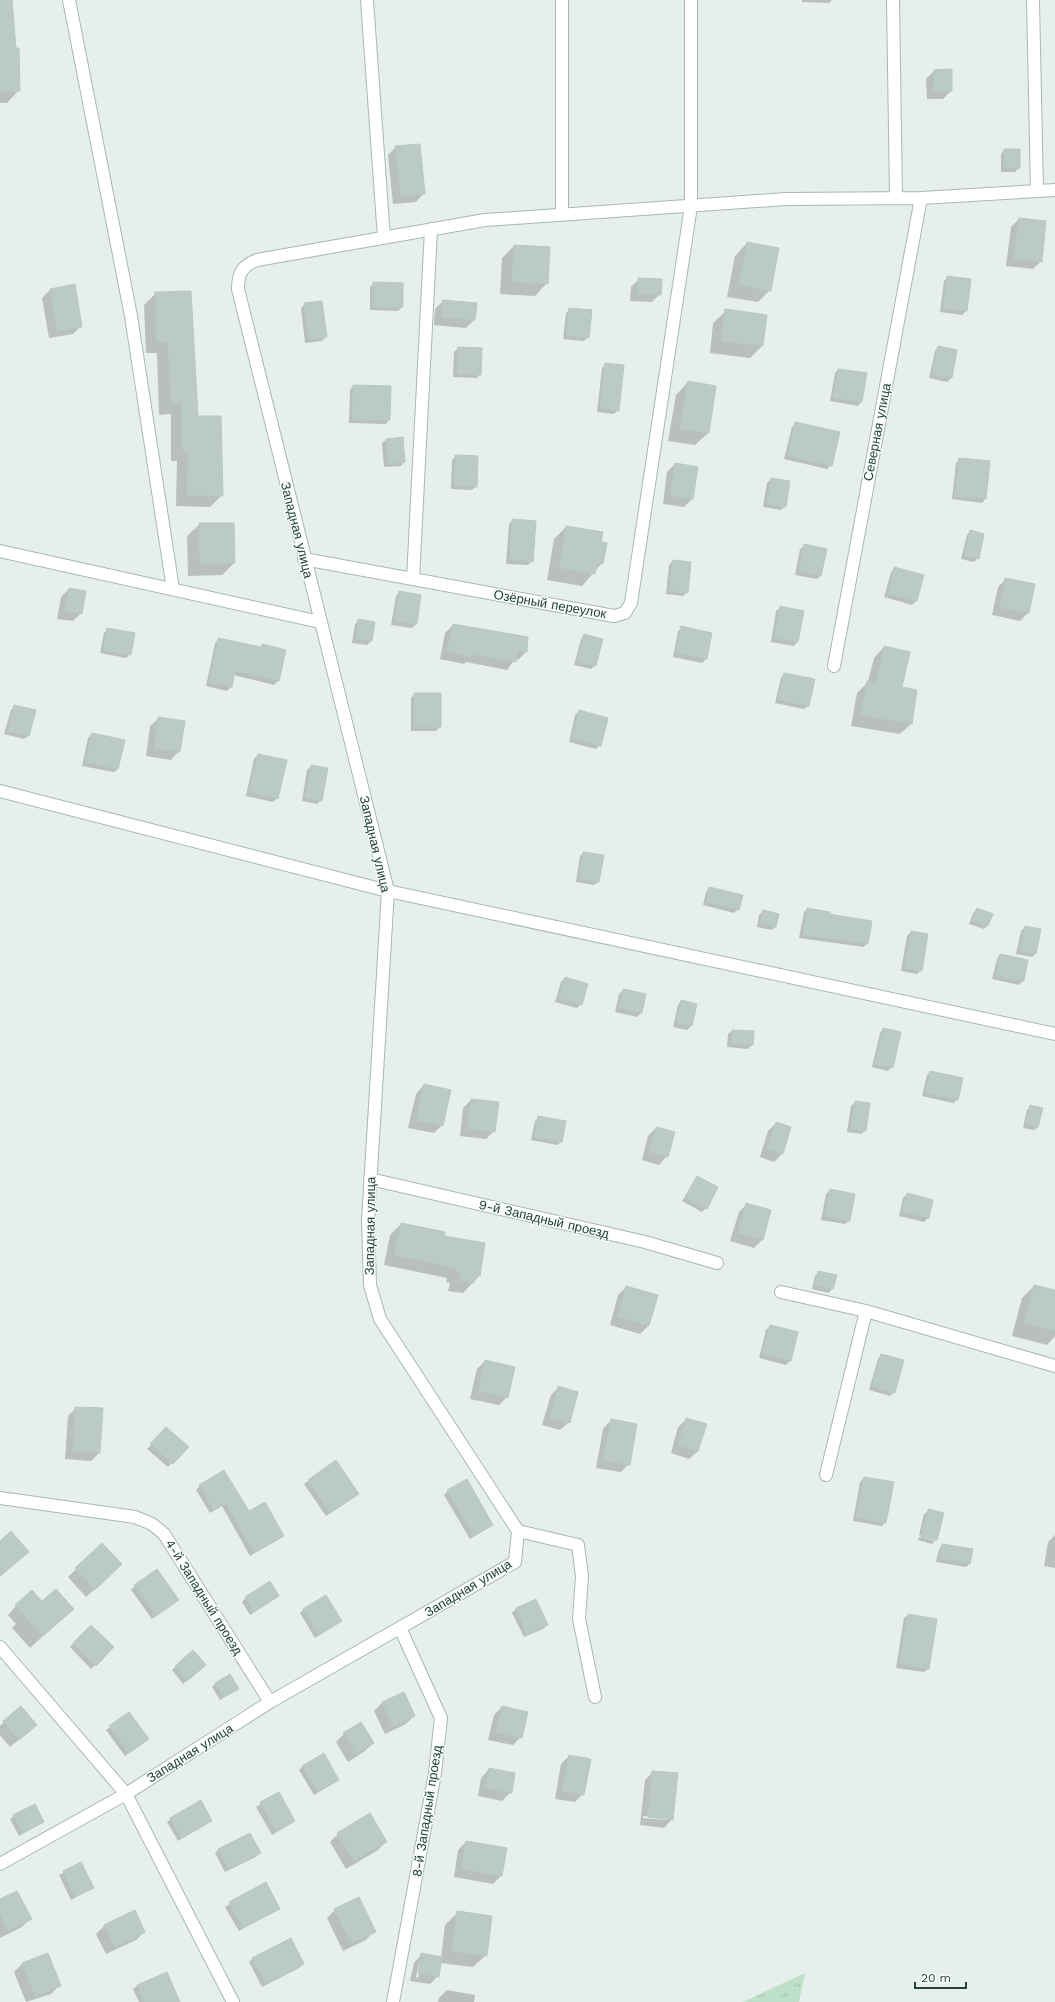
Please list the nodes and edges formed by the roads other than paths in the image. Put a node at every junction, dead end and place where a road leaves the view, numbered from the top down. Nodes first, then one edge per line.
1 (69, 0) edge
2 (367, 0) edge
3 (562, 0) edge
4 (691, 0) edge
5 (893, 0) edge
6 (1033, 0) edge
7 (1055, 190) edge
8 (1037, 191) junction
9 (896, 198) junction
10 (921, 198) junction
11 (691, 206) junction
12 (562, 215) junction
13 (431, 229) junction
14 (384, 238) junction
15 (0, 551) edge
16 (304, 559) junction
17 (413, 579) junction
18 (173, 589) junction
19 (320, 622) junction
20 (834, 666) dead end
21 (0, 792) edge
22 (388, 891) junction
23 (1055, 1034) edge
24 (370, 1179) junction
25 (717, 1263) dead end
26 (781, 1292) dead end
27 (866, 1311) junction
28 (1055, 1366) edge
29 (826, 1475) dead end
30 (0, 1498) edge
31 (518, 1530) junction
32 (400, 1628) junction
33 (0, 1647) edge
34 (595, 1698) dead end
35 (270, 1702) junction
36 (126, 1794) junction
37 (0, 1864) edge
38 (233, 2002) edge
39 (393, 2002) edge

1 - 18 street
2 - 14 street
3 - 12 street
4 - 11 street, Озёрный переулок
5 - 9 street
6 - 8 street
7 - 8 street
8 - 10 street
9 - 10 street
9 - 11 street
10 - 20 street, Северная улица
11 - 12 street
11 - 17 street, Озёрный переулок
12 - 13 street
13 - 14 street
13 - 17 street
14 - 16 street, Западная улица
15 - 18 street
16 - 17 street, Озёрный переулок
16 - 19 street, Западная улица
18 - 19 street
19 - 22 street, Западная улица
21 - 22 street
22 - 23 street
22 - 24 street, Западная улица
24 - 25 street, 9-й Западный проезд
24 - 31 street, Западная улица
26 - 27 street
27 - 28 street
27 - 29 street
30 - 35 street, 4-й Западный проезд
31 - 32 street, Западная улица
31 - 34 street
32 - 35 street, Западная улица
32 - 39 street, 8-й Западный проезд
33 - 36 street
35 - 36 street, Западная улица
36 - 37 street, Западная улица
36 - 38 street

